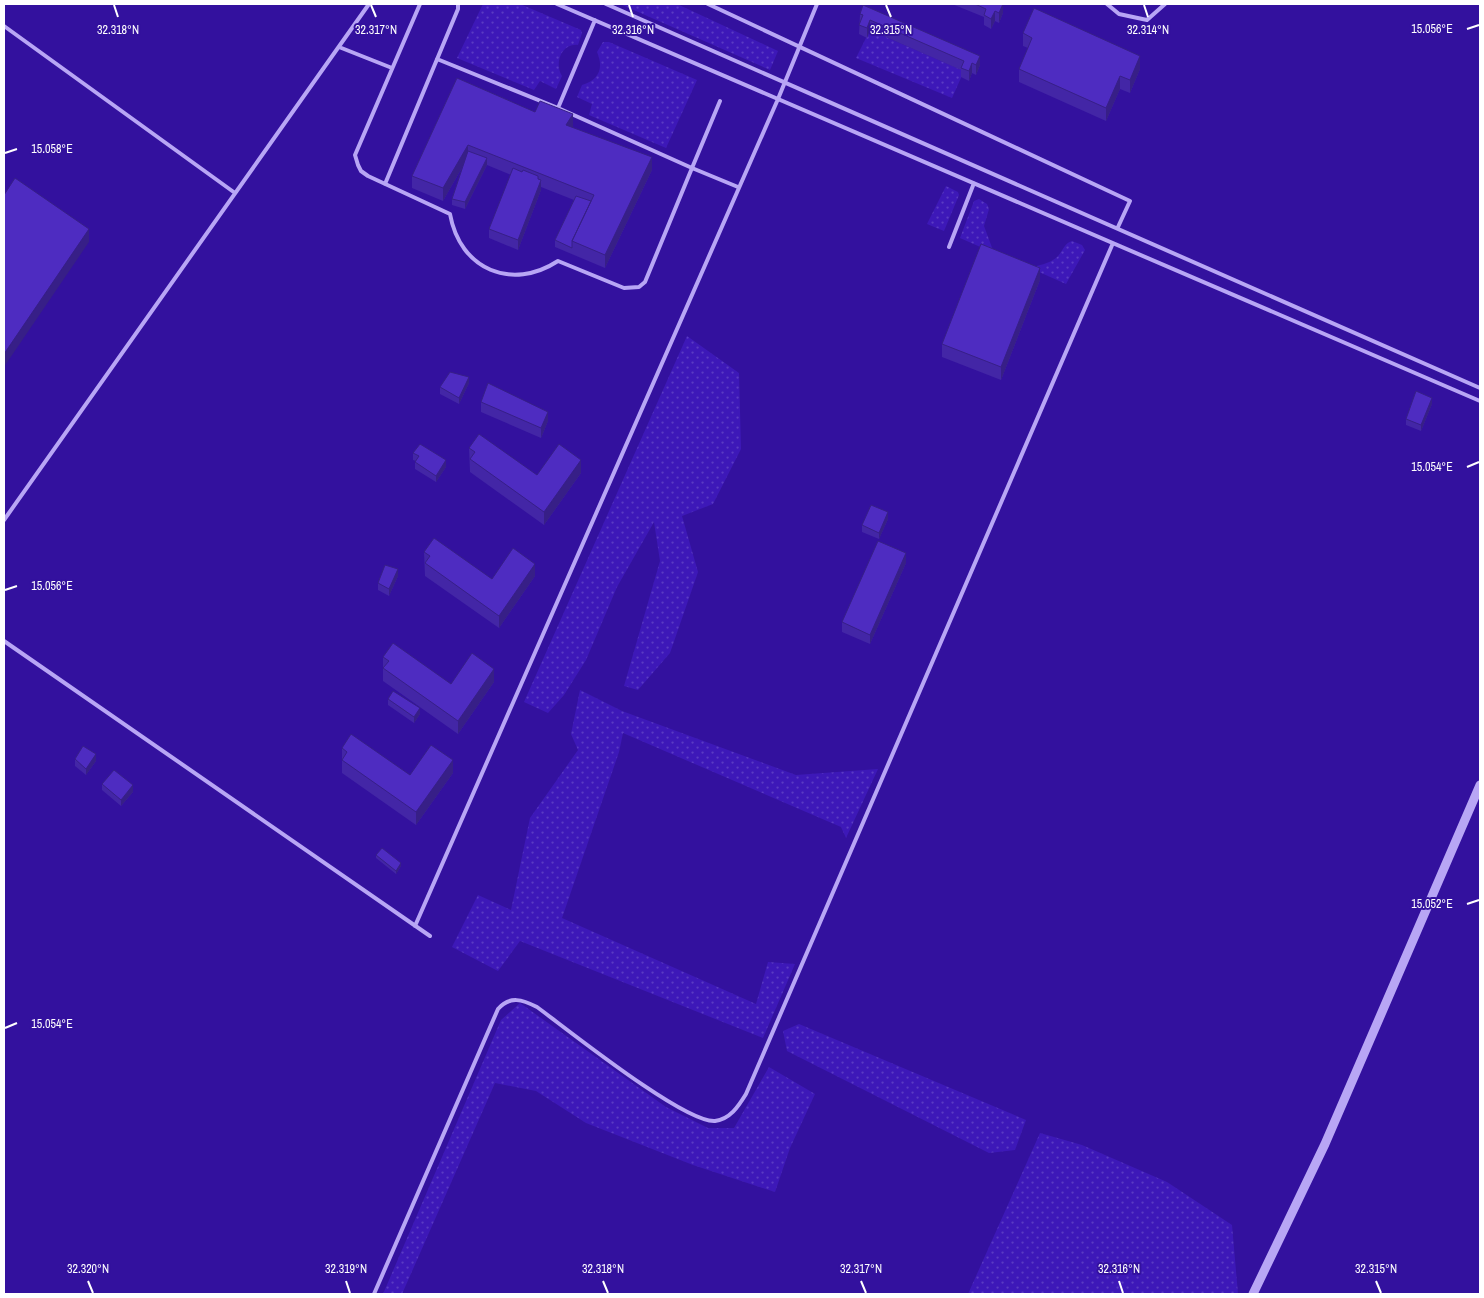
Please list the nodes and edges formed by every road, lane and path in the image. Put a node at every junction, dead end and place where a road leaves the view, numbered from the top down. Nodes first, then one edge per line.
1 (370, 4) edge
2 (420, 4) edge
3 (458, 4) edge
4 (557, 4) edge
5 (606, 4) edge
6 (708, 4) edge
7 (817, 4) edge
8 (1107, 4) edge
9 (1165, 4) edge
10 (595, 20) junction
11 (4, 26) edge
12 (799, 46) junction
13 (339, 47) junction
14 (437, 59) junction
15 (392, 68) junction
16 (785, 81) junction
17 (778, 98) junction
18 (720, 101) dead end
19 (558, 108) junction
20 (692, 168) junction
21 (974, 183) junction
22 (385, 184) junction
23 (738, 187) junction
24 (235, 193) junction
25 (1118, 227) junction
26 (1113, 243) junction
27 (948, 247) dead end
28 (1480, 388) edge
29 (1480, 401) edge
30 (4, 520) edge
31 (4, 641) edge
32 (1480, 786) edge
33 (415, 926) junction
34 (430, 936) dead end
35 (374, 1294) edge
36 (1253, 1294) edge

1 - 13 lane
2 - 15 lane
3 - 14 lane
4 - 10 lane
5 - 16 lane
6 - 12 lane
7 - 12 lane
8 - 9 lane
10 - 17 lane
10 - 19 lane
11 - 24 lane
12 - 16 lane
12 - 25 lane
13 - 15 lane
13 - 24 lane
14 - 19 lane
14 - 22 lane
15 - 22 lane
16 - 17 lane
16 - 25 lane
17 - 21 lane
17 - 23 lane
18 - 20 lane
19 - 20 lane
20 - 22 lane
20 - 23 lane
21 - 26 lane
21 - 27 lane
23 - 33 lane
24 - 30 lane
25 - 28 lane
26 - 29 lane
26 - 35 lane
31 - 33 lane
32 - 36 street
33 - 34 lane

